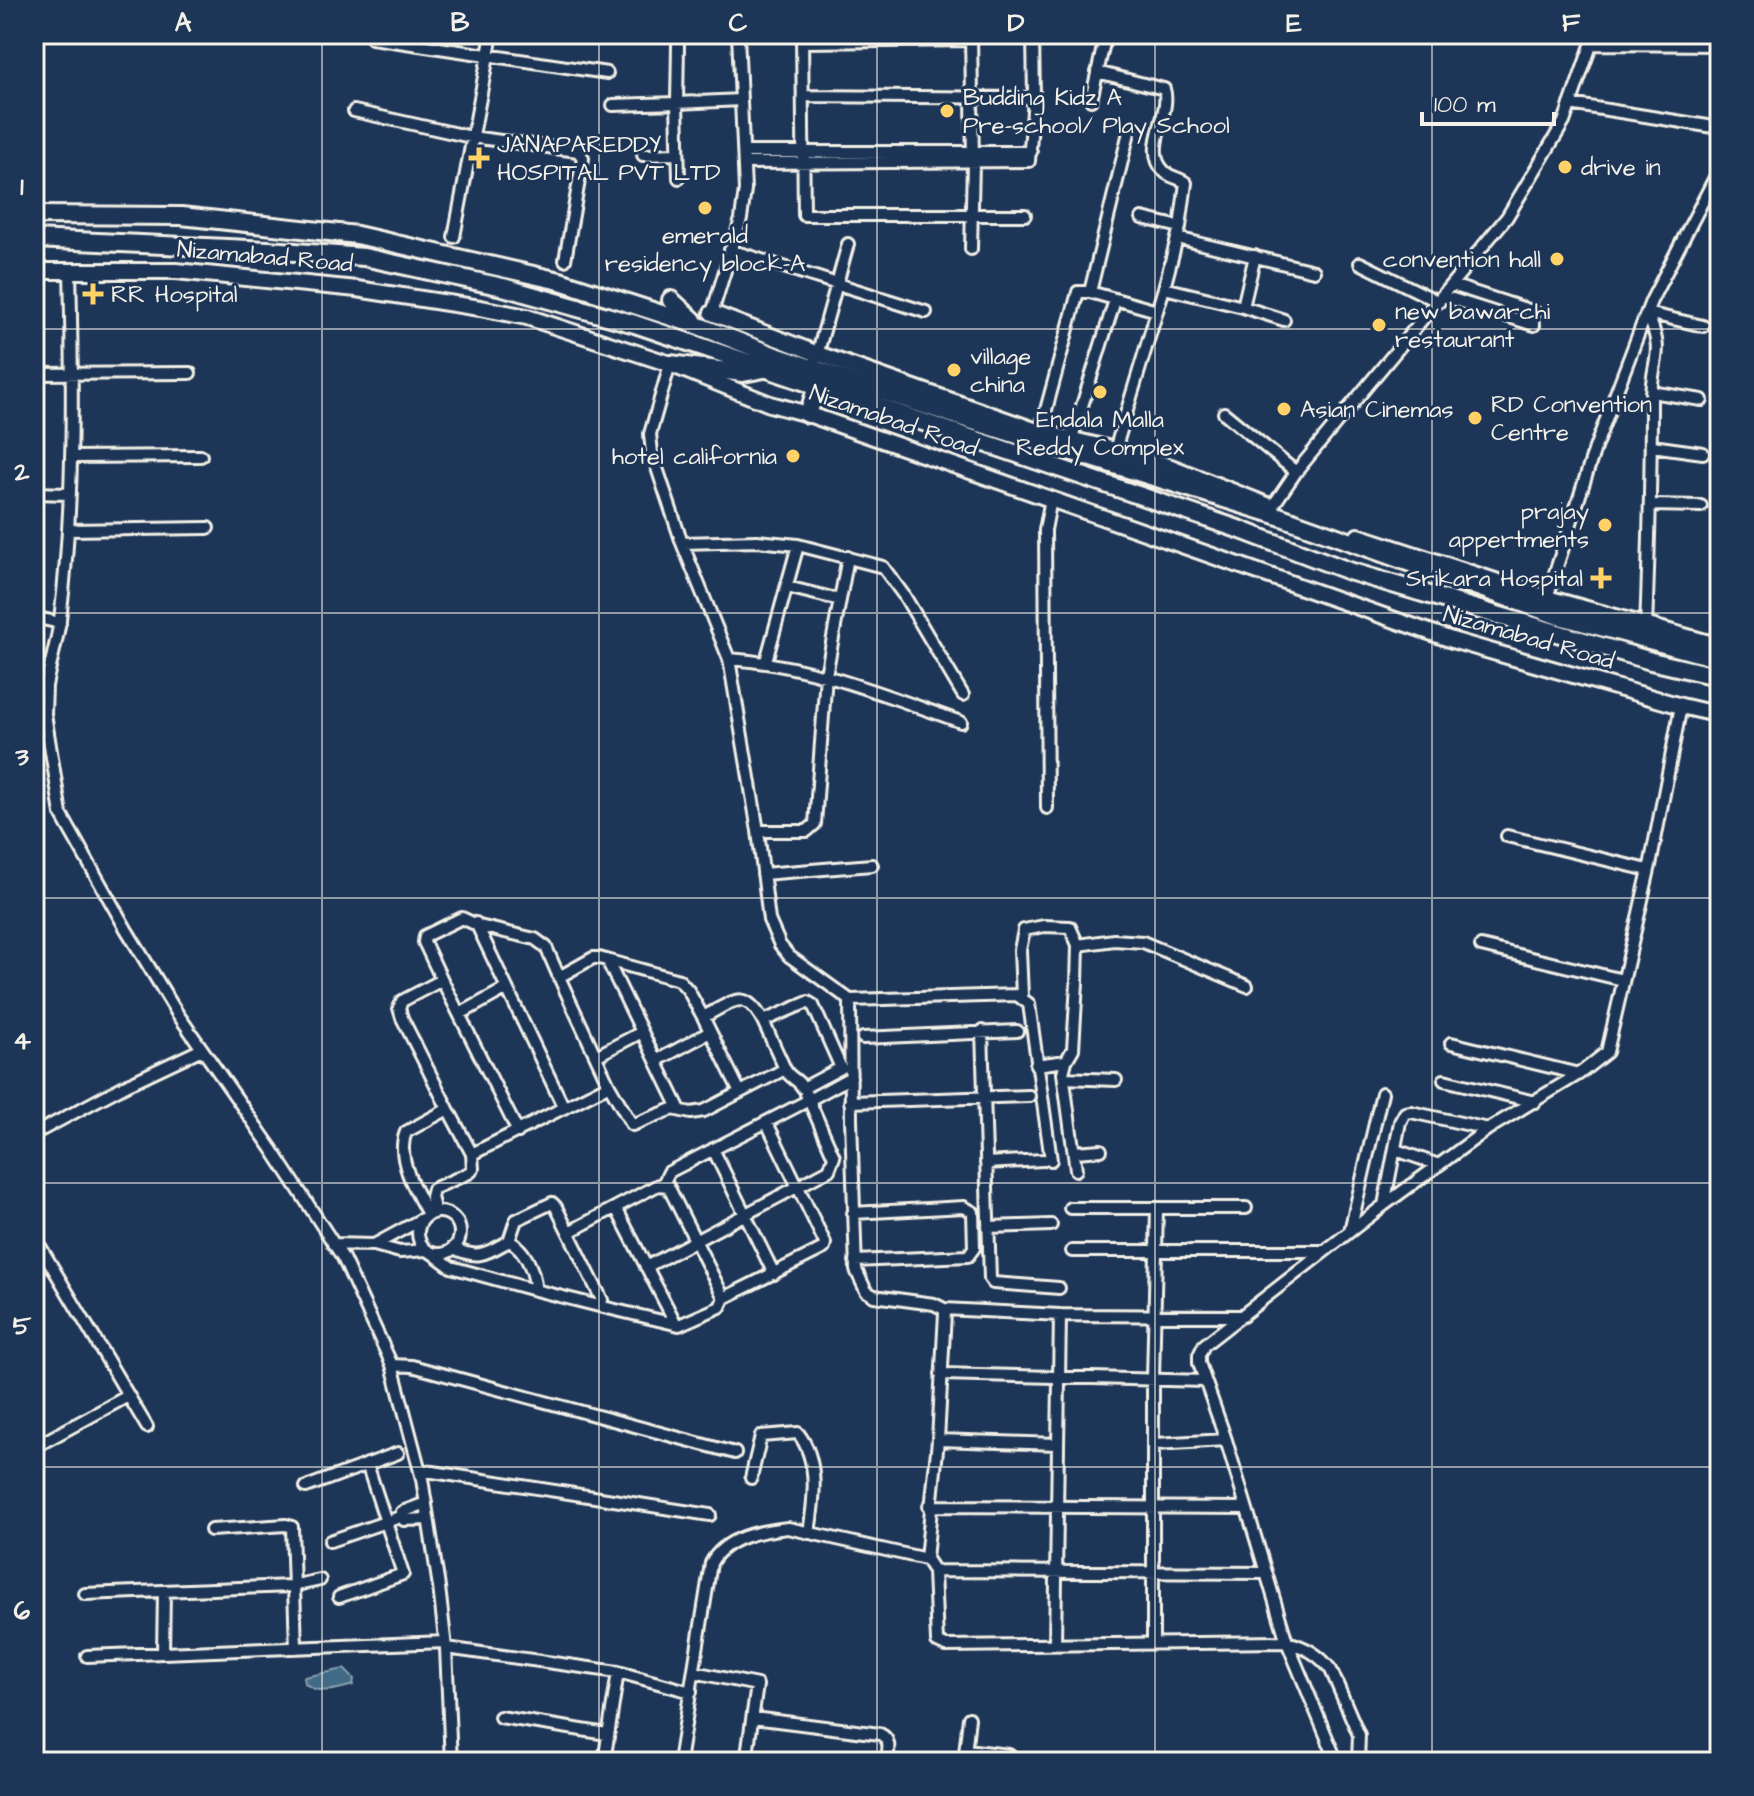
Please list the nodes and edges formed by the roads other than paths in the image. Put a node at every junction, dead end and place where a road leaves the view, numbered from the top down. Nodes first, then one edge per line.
1 (492, 34) edge
2 (738, 34) edge
3 (1033, 34) edge
4 (1106, 34) edge
5 (971, 37) edge
6 (372, 38) dead end
7 (802, 38) edge
8 (1594, 39) edge
9 (678, 45) dead end
10 (1720, 45) edge
11 (487, 55) junction
12 (1097, 72) junction
13 (607, 73) dead end
14 (803, 96) junction
15 (972, 97) junction
16 (1034, 98) junction
17 (741, 100) junction
18 (1091, 100) dead end
19 (677, 103) junction
20 (1570, 104) junction
21 (613, 105) dead end
22 (354, 111) dead end
23 (1130, 128) dead end
24 (1720, 128) edge
25 (471, 137) junction
26 (678, 154) junction
27 (643, 155) dead end
28 (805, 156) junction
29 (973, 157) junction
30 (744, 158) junction
31 (1720, 168) edge
32 (679, 178) dead end
33 (34, 215) edge
34 (972, 215) junction
35 (1025, 215) dead end
36 (1142, 218) dead end
37 (1178, 233) junction
38 (454, 237) dead end
39 (34, 239) edge
40 (848, 244) dead end
41 (971, 249) dead end
42 (730, 250) junction
43 (1255, 256) junction
44 (565, 260) dead end
45 (1360, 263) dead end
46 (34, 271) edge
47 (70, 271) junction
48 (1314, 271) dead end
49 (837, 285) junction
50 (1452, 285) junction
51 (1164, 288) junction
52 (1090, 292) junction
53 (1441, 299) junction
54 (671, 300) dead end
55 (1115, 300) junction
56 (1243, 307) junction
57 (1157, 311) junction
58 (926, 312) dead end
59 (1535, 312) dead end
60 (712, 313) joint
61 (1647, 313) junction
62 (1284, 320) dead end
63 (1534, 325) dead end
64 (699, 326) junction
65 (1703, 326) dead end
66 (815, 361) junction
67 (670, 364) junction
68 (766, 368) junction
69 (190, 373) dead end
70 (34, 374) edge
71 (72, 374) junction
72 (817, 387) junction
73 (1651, 392) junction
74 (1702, 400) dead end
75 (1224, 413) dead end
76 (808, 414) junction
77 (1040, 432) junction
78 (1071, 441) junction
79 (1652, 446) junction
80 (1115, 450) junction
81 (1703, 453) dead end
82 (201, 456) dead end
83 (72, 457) junction
84 (1296, 472) junction
85 (34, 493) edge
86 (69, 494) junction
87 (1051, 499) junction
88 (1651, 505) junction
89 (1701, 506) dead end
90 (1270, 510) junction
91 (208, 528) dead end
92 (68, 530) junction
93 (682, 543) junction
94 (798, 545) junction
95 (848, 557) junction
96 (787, 587) junction
97 (1547, 598) junction
98 (840, 600) junction
99 (34, 617) edge
100 (60, 623) junction
101 (1646, 628) junction
102 (1716, 654) edge
103 (729, 659) junction
104 (766, 661) junction
105 (1702, 673) junction
106 (826, 675) junction
107 (1720, 677) edge
108 (40, 686) edge
109 (963, 695) dead end
110 (1681, 706) junction
111 (1720, 715) edge
112 (961, 722) dead end
113 (1047, 808) dead end
114 (758, 831) junction
115 (1507, 836) dead end
116 (872, 865) dead end
117 (1648, 870) junction
118 (763, 874) junction
119 (476, 923) junction
120 (1078, 945) junction
121 (1481, 946) dead end
122 (607, 960) junction
123 (559, 977) junction
124 (442, 980) junction
125 (1623, 980) junction
126 (1247, 986) dead end
127 (507, 988) junction
128 (1022, 996) junction
129 (850, 1000) junction
130 (460, 1014) junction
131 (703, 1017) junction
132 (763, 1021) junction
133 (982, 1031) junction
134 (1017, 1031) dead end
135 (642, 1032) junction
136 (710, 1032) junction
137 (863, 1038) dead end
138 (1451, 1043) dead end
139 (202, 1049) junction
140 (596, 1056) junction
141 (656, 1061) junction
142 (1066, 1061) junction
143 (1036, 1065) junction
144 (785, 1069) junction
145 (1579, 1074) junction
146 (851, 1077) junction
147 (1064, 1078) junction
148 (1116, 1080) dead end
149 (1444, 1080) dead end
150 (609, 1085) junction
151 (803, 1088) junction
152 (740, 1092) junction
153 (1382, 1093) dead end
154 (1029, 1096) dead end
155 (984, 1097) junction
156 (809, 1100) junction
157 (850, 1102) junction
158 (1535, 1102) junction
159 (564, 1108) junction
160 (448, 1109) junction
161 (680, 1110) junction
162 (767, 1123) junction
163 (1488, 1129) junction
164 (518, 1132) junction
165 (34, 1134) edge
166 (713, 1149) junction
167 (1101, 1150) dead end
168 (1396, 1150) junction
169 (1075, 1152) junction
170 (472, 1154) junction
171 (986, 1163) junction
172 (1439, 1165) junction
173 (1076, 1170) dead end
174 (663, 1184) junction
175 (797, 1186) junction
176 (1384, 1205) junction
177 (616, 1208) junction
178 (1070, 1208) dead end
179 (1246, 1208) dead end
180 (1157, 1209) junction
181 (745, 1213) junction
182 (853, 1213) junction
183 (429, 1215) junction
184 (1051, 1225) dead end
185 (988, 1227) junction
186 (1350, 1231) junction
187 (569, 1232) junction
188 (34, 1236) edge
189 (695, 1240) junction
190 (509, 1241) junction
191 (333, 1244) junction
192 (374, 1245) junction
193 (453, 1248) junction
194 (429, 1251) junction
195 (1072, 1251) dead end
196 (1156, 1251) junction
197 (1324, 1251) junction
198 (855, 1261) junction
199 (646, 1267) junction
200 (774, 1274) junction
201 (1059, 1288) dead end
202 (531, 1289) junction
203 (724, 1298) junction
204 (599, 1306) junction
205 (944, 1309) junction
206 (1060, 1315) junction
207 (1156, 1315) junction
208 (1243, 1316) junction
209 (676, 1324) junction
210 (392, 1365) junction
211 (941, 1374) junction
212 (1060, 1377) junction
213 (1153, 1379) junction
214 (1205, 1381) junction
215 (128, 1396) junction
216 (147, 1427) dead end
217 (938, 1440) junction
218 (1226, 1440) junction
219 (42, 1443) dead end
220 (1057, 1444) junction
221 (1155, 1444) junction
222 (398, 1453) dead end
223 (735, 1453) dead end
224 (367, 1464) junction
225 (420, 1470) junction
226 (751, 1478) dead end
227 (306, 1487) dead end
228 (426, 1503) junction
229 (929, 1506) junction
230 (1059, 1506) junction
231 (1152, 1507) junction
232 (1246, 1508) junction
233 (710, 1515) dead end
234 (403, 1516) junction
235 (428, 1519) junction
236 (386, 1521) junction
237 (211, 1530) dead end
238 (809, 1533) junction
239 (330, 1541) dead end
240 (926, 1559) junction
241 (934, 1571) junction
242 (1056, 1571) junction
243 (1152, 1571) junction
244 (1266, 1573) junction
245 (320, 1580) dead end
246 (292, 1586) junction
247 (164, 1591) junction
248 (85, 1594) dead end
249 (339, 1597) dead end
250 (1287, 1642) junction
251 (1153, 1643) junction
252 (446, 1645) junction
253 (1055, 1645) junction
254 (296, 1648) junction
255 (163, 1653) junction
256 (87, 1656) dead end
257 (618, 1672) junction
258 (694, 1672) junction
259 (691, 1692) junction
260 (500, 1717) dead end
261 (753, 1718) junction
262 (969, 1718) dead end
263 (607, 1734) junction
264 (966, 1750) junction
265 (436, 1762) edge
266 (451, 1762) edge
267 (478, 1762) edge
268 (604, 1762) edge
269 (679, 1762) edge
270 (746, 1762) edge
271 (887, 1762) edge
272 (964, 1762) edge
273 (1017, 1762) edge
274 (1337, 1762) edge
275 (1358, 1762) edge

1 - 11 street
2 - 17 street
3 - 16 street
4 - 12 street
5 - 7 street
5 - 15 street
6 - 11 street
7 - 14 street
8 - 10 street
8 - 20 street
9 - 19 street
11 - 13 street
11 - 25 street
12 - 18 street
12 - 37 street
14 - 15 street
14 - 28 street
15 - 16 street
15 - 29 street
16 - 29 street
17 - 19 street
17 - 30 street
19 - 21 street
19 - 26 street
20 - 24 street
20 - 50 street
22 - 25 street
23 - 52 street
25 - 38 street
25 - 44 street
26 - 27 street
26 - 32 street
28 - 29 street
28 - 30 street
28 - 34 street
29 - 34 street
30 - 42 street
31 - 61 street
33 - 64 highway, Nizamabad Road
34 - 35 street
34 - 41 street
36 - 37 street
37 - 43 street
37 - 51 street
39 - 68 highway, Nizamabad Road
40 - 49 street
42 - 49 street
42 - 60 street
43 - 48 street
43 - 56 street
45 - 53 street
46 - 47 main road, Nizamabad Road
47 - 67 main road, Nizamabad Road
47 - 71 street
49 - 58 street
49 - 66 street
50 - 53 street
50 - 59 street
51 - 56 street
51 - 57 street
52 - 55 street
52 - 77 street
53 - 63 street
53 - 84 street
54 - 64 highway
55 - 57 street
55 - 78 street
56 - 62 street
57 - 80 street
60 - 66 main road, Nizamabad Road
61 - 65 street
61 - 73 street
61 - 97 street
64 - 66 highway, Nizamabad Road
66 - 77 main road, Nizamabad Road
66 - 90 highway, Nizamabad Road
67 - 68 highway
67 - 76 main road, Nizamabad Road
67 - 93 street
68 - 72 highway, Nizamabad Road
69 - 71 street
70 - 71 street
71 - 83 street
72 - 76 highway
72 - 105 highway, Nizamabad Road
73 - 74 street
73 - 79 street
75 - 84 street
76 - 87 main road, Nizamabad Road
77 - 78 main road, Nizamabad Road
78 - 80 main road, Nizamabad Road
79 - 81 street
79 - 88 street
80 - 90 main road, Nizamabad Road
82 - 83 street
83 - 86 street
84 - 90 street
85 - 86 street
86 - 92 street
87 - 110 main road, Nizamabad Road
87 - 113 street
88 - 89 street
88 - 101 street
90 - 97 main road, Nizamabad Road
90 - 102 highway, Nizamabad Road
91 - 92 street
92 - 100 street
93 - 94 street
93 - 103 street
94 - 95 street
94 - 96 street
95 - 98 street
95 - 109 street
96 - 98 street
96 - 104 street
97 - 101 main road, Nizamabad Road
98 - 106 street
99 - 100 street
100 - 108 street
101 - 102 main road, Nizamabad Road
102 - 105 highway
103 - 104 street
103 - 114 street
104 - 106 street
105 - 107 highway, Nizamabad Road
106 - 112 street
106 - 114 street
108 - 139 street
110 - 111 main road, Nizamabad Road
110 - 117 street
114 - 118 street
115 - 117 street
116 - 118 street
117 - 125 street
118 - 129 street
119 - 123 street
119 - 124 street
119 - 127 street
120 - 126 street
120 - 128 street
120 - 142 street
121 - 125 street
122 - 123 street
122 - 131 street
122 - 135 street
123 - 140 street
124 - 130 street
124 - 160 street
125 - 145 street
127 - 130 street
127 - 159 street
128 - 129 street
128 - 143 street
129 - 146 street
130 - 164 street
131 - 132 street
131 - 136 street
132 - 144 street
132 - 151 street
133 - 134 street
133 - 137 street
133 - 155 street
135 - 140 street
135 - 141 street
136 - 141 street
136 - 152 street
138 - 145 street
139 - 165 street
139 - 191 street
140 - 150 street
141 - 161 street
142 - 143 street
142 - 147 street
143 - 171 street
144 - 151 street
144 - 152 street
145 - 158 street
146 - 156 street
146 - 157 street
147 - 148 street
147 - 169 street
149 - 158 street
150 - 159 street
150 - 161 street
151 - 156 street
152 - 161 street
153 - 186 street
154 - 155 street
155 - 157 street
155 - 171 street
156 - 162 street
156 - 175 street
157 - 182 street
158 - 163 street
159 - 164 street
160 - 170 street
160 - 183 street
162 - 166 street
162 - 175 street
163 - 168 street
163 - 172 street
164 - 170 street
166 - 174 street
166 - 181 street
167 - 169 street
168 - 172 street
168 - 176 street
169 - 173 street
170 - 183 street
171 - 185 street
172 - 176 street
174 - 177 street
174 - 189 street
175 - 181 street
175 - 200 street
176 - 186 street
177 - 187 street
177 - 199 street
178 - 180 street
179 - 180 street
180 - 196 street
181 - 189 street
181 - 200 street
182 - 198 street
182 - 198 street
183 - 192 street
183 - 193 street
183 - 194 street
184 - 185 street
185 - 201 street
186 - 197 street
187 - 190 street
187 - 204 street
188 - 215 street
189 - 199 street
189 - 203 street
190 - 193 street
190 - 202 street
191 - 192 street
191 - 210 street
192 - 194 street
193 - 194 street
194 - 202 street
195 - 196 street
196 - 197 street
196 - 207 street
197 - 208 street
198 - 205 street
199 - 209 street
200 - 203 street
202 - 204 street
203 - 209 street
204 - 209 street
205 - 206 street
205 - 211 street
206 - 207 street
206 - 212 street
207 - 208 street
207 - 213 street
208 - 214 street
210 - 223 street
210 - 225 street
211 - 212 street
211 - 217 street
212 - 213 street
212 - 220 street
213 - 214 street
213 - 221 street
214 - 218 street
215 - 216 street
215 - 219 street
217 - 220 street
217 - 229 street
218 - 221 street
218 - 232 street
220 - 230 street
221 - 231 street
222 - 224 street
224 - 227 street
224 - 236 street
225 - 228 street
225 - 233 street
226 - 238 street
228 - 234 street
228 - 235 street
229 - 230 street
229 - 240 street
230 - 231 street
230 - 242 street
231 - 232 street
231 - 243 street
232 - 244 street
234 - 235 street
234 - 236 street
235 - 252 street
236 - 239 street
236 - 249 street
237 - 246 street
238 - 240 street
238 - 258 street
240 - 241 street
241 - 242 street
241 - 253 street
242 - 243 street
242 - 253 street
243 - 244 street
243 - 251 street
244 - 250 street
245 - 246 street
246 - 247 street
246 - 254 street
247 - 248 street
247 - 255 street
250 - 251 street
250 - 274 street
250 - 275 street
251 - 253 street
252 - 254 street
252 - 257 street
252 - 266 street
254 - 255 street
255 - 256 street
257 - 259 street
257 - 263 street
258 - 259 street
258 - 261 street
259 - 269 street
260 - 263 street
261 - 270 street
261 - 271 street
262 - 264 street
263 - 268 street
264 - 272 street
264 - 273 street
265 - 266 street
266 - 267 street

